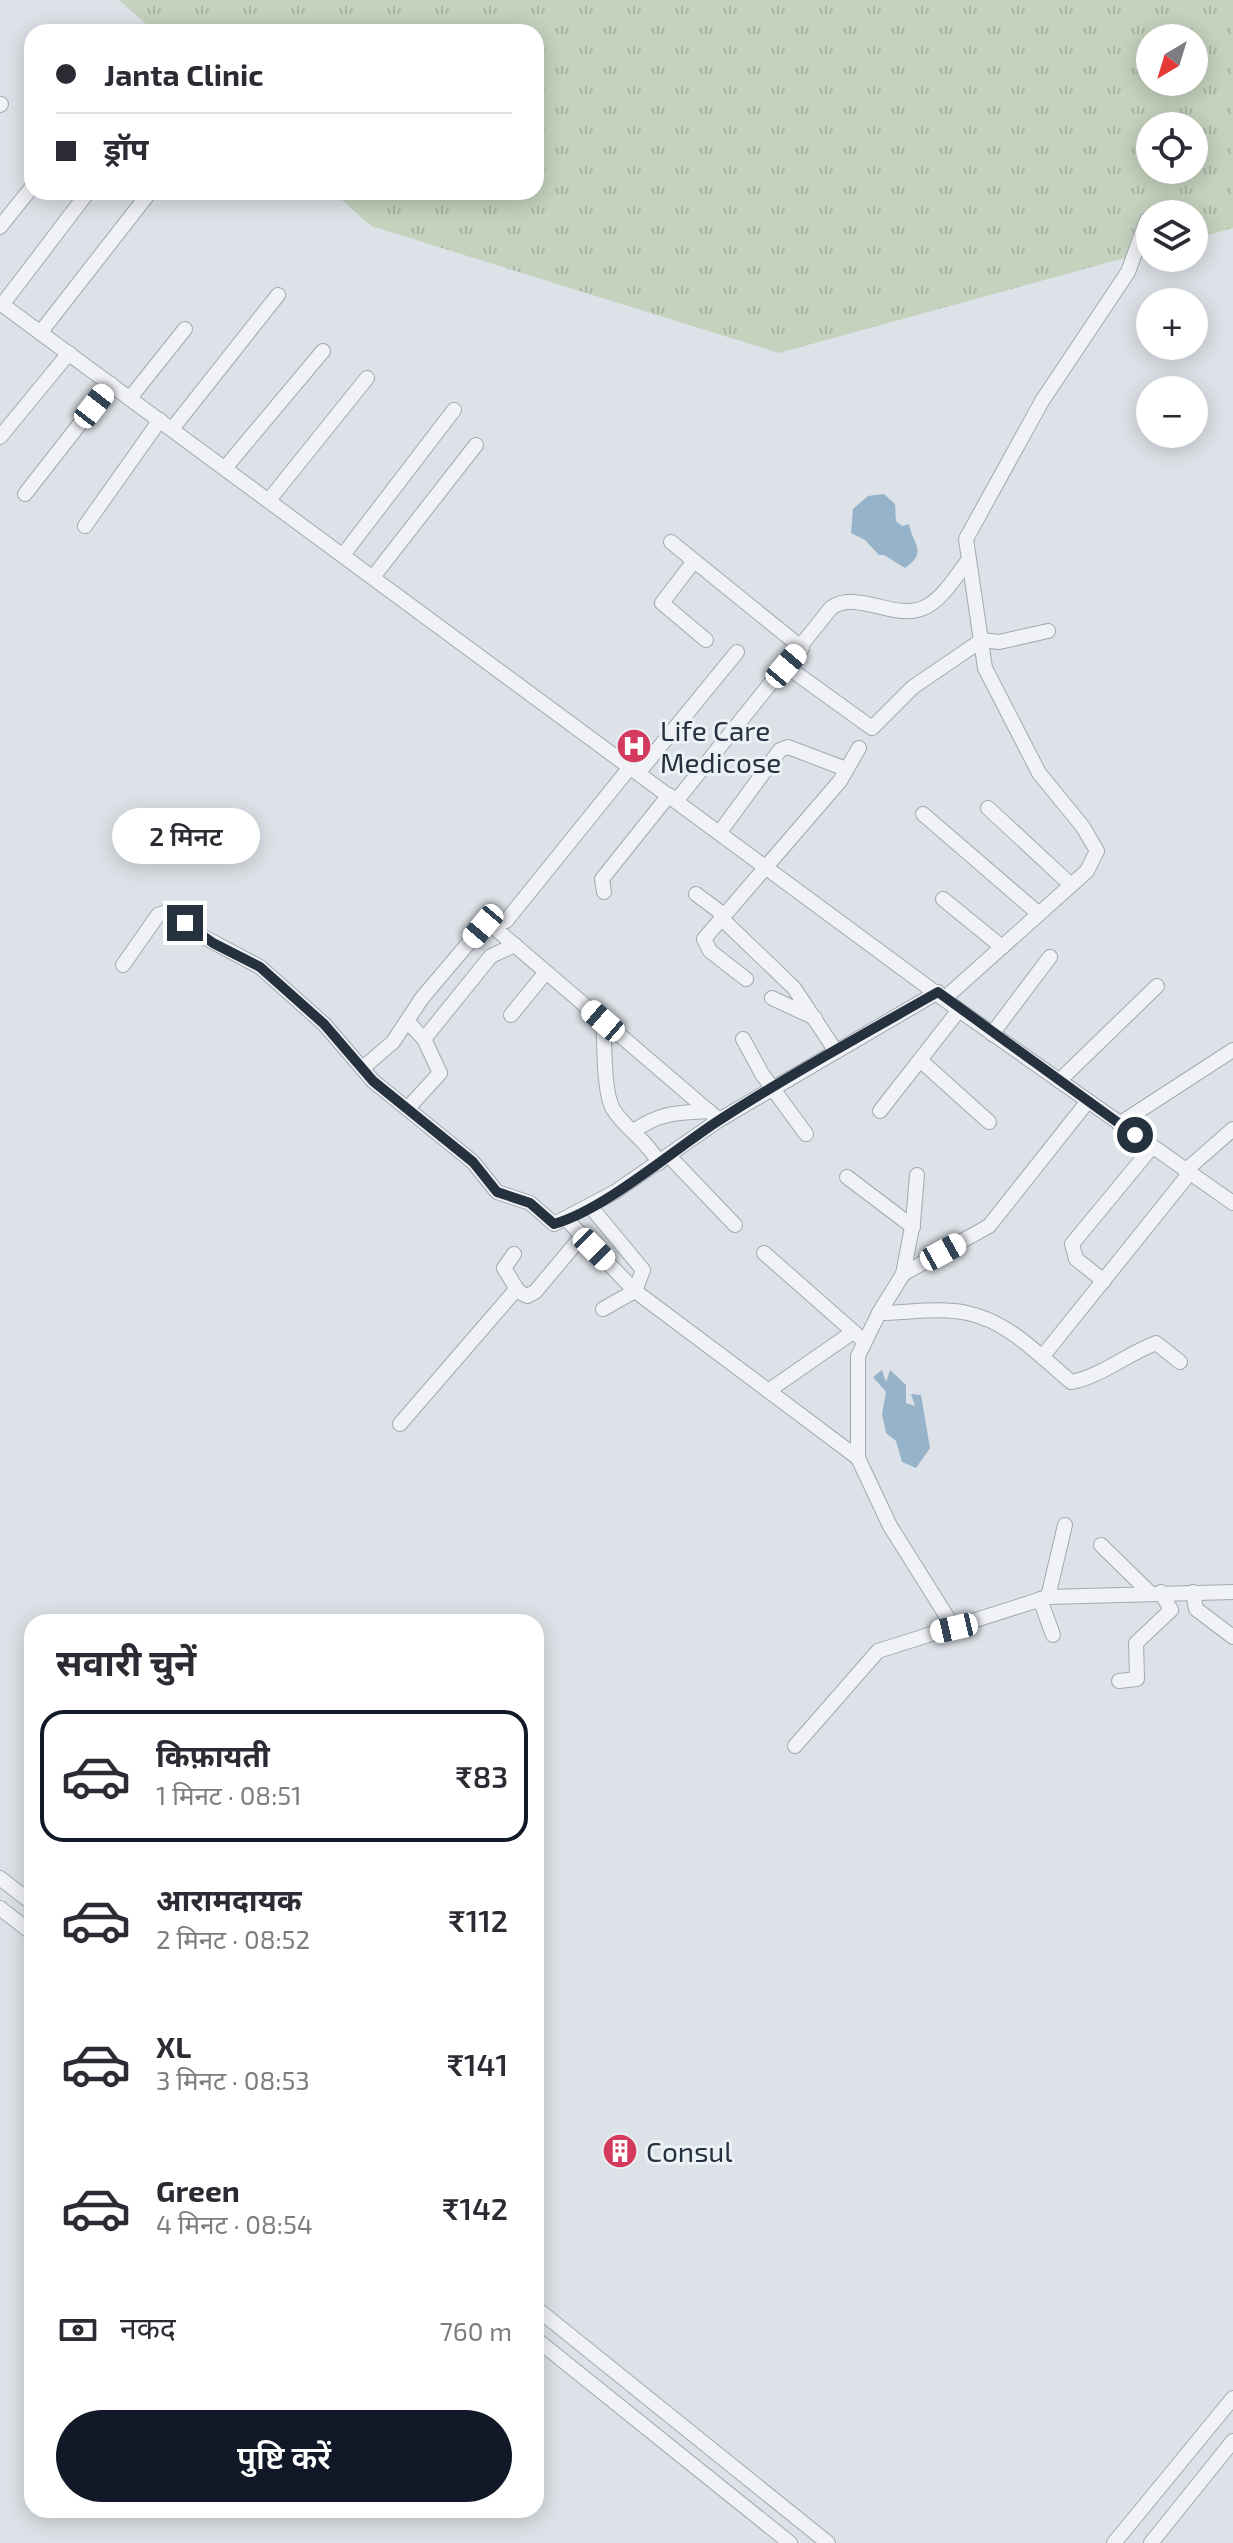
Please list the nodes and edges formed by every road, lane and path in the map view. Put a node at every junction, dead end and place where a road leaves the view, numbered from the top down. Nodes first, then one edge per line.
1 (24, 197) edge
2 (82, 200) edge
3 (144, 200) edge
4 (0, 227) edge
5 (1136, 250) edge
6 (278, 295) dead end
7 (1, 304) edge
8 (185, 329) dead end
9 (40, 333) junction
10 (323, 351) dead end
11 (69, 353) junction
12 (367, 378) dead end
13 (111, 384) junction
14 (130, 398) junction
15 (454, 410) dead end
16 (166, 425) junction
17 (0, 437) edge
18 (476, 445) dead end
19 (225, 468) junction
20 (25, 494) dead end
21 (269, 500) junction
22 (85, 526) dead end
23 (671, 542) dead end
24 (343, 555) junction
25 (694, 561) junction
26 (967, 562) junction
27 (373, 577) junction
28 (1048, 631) dead end
29 (706, 640) dead end
30 (982, 640) junction
31 (802, 648) junction
32 (737, 652) dead end
33 (786, 666) junction
34 (859, 748) dead end
35 (635, 769) junction
36 (846, 769) junction
37 (673, 797) junction
38 (988, 808) dead end
39 (923, 814) dead end
40 (720, 832) junction
41 (766, 865) junction
42 (1071, 885) junction
43 (604, 892) dead end
44 (696, 894) dead end
45 (943, 899) dead end
46 (1039, 914) junction
47 (722, 916) junction
48 (506, 921) dead end
49 (515, 945) junction
50 (1002, 947) junction
51 (1050, 957) dead end
52 (123, 965) dead end
53 (546, 972) junction
54 (746, 979) dead end
55 (1157, 986) dead end
56 (942, 995) junction
57 (772, 998) dead end
58 (959, 1010) junction
59 (511, 1015) dead end
60 (815, 1018) junction
61 (407, 1021) junction
62 (603, 1021) junction
63 (992, 1034) junction
64 (424, 1039) junction
65 (743, 1039) dead end
66 (835, 1050) junction
67 (1233, 1050) edge
68 (920, 1060) junction
69 (364, 1067) junction
70 (1059, 1081) junction
71 (772, 1088) junction
72 (1088, 1101) junction
73 (408, 1108) junction
74 (880, 1111) dead end
75 (714, 1116) junction
76 (989, 1122) dead end
77 (1119, 1124) junction
78 (1233, 1129) edge
79 (634, 1131) junction
80 (806, 1134) dead end
81 (1152, 1147) junction
82 (664, 1159) junction
83 (1187, 1173) junction
84 (917, 1175) dead end
85 (847, 1177) dead end
86 (1233, 1203) edge
87 (590, 1206) junction
88 (566, 1219) junction
89 (735, 1225) dead end
90 (913, 1227) junction
91 (582, 1236) junction
92 (764, 1253) dead end
93 (514, 1254) dead end
94 (903, 1274) junction
95 (1104, 1281) junction
96 (518, 1291) junction
97 (635, 1291) junction
98 (603, 1309) dead end
99 (879, 1313) junction
100 (859, 1337) junction
101 (1042, 1357) junction
102 (1180, 1362) dead end
103 (768, 1391) junction
104 (400, 1424) dead end
105 (858, 1458) junction
106 (1065, 1525) dead end
107 (1101, 1545) dead end
108 (1193, 1592) junction
109 (1233, 1592) edge
110 (1155, 1593) junction
111 (1044, 1598) junction
112 (954, 1628) junction
113 (1053, 1635) dead end
114 (1233, 1637) edge
115 (1119, 1681) dead end
116 (795, 1746) dead end
117 (0, 1878) edge
118 (24, 1897) edge
119 (0, 1908) edge
120 (24, 1927) edge
121 (544, 2314) edge
122 (544, 2345) edge
123 (1233, 2398) edge
124 (1233, 2441) edge
125 (790, 2543) edge
126 (828, 2543) edge
127 (1114, 2543) edge
128 (1151, 2543) edge

1 - 4 street
2 - 7 street
3 - 9 street
5 - 26 street
6 - 16 street
7 - 9 street
8 - 14 street
9 - 11 street
10 - 19 street
11 - 13 street
11 - 17 street
12 - 21 street
13 - 14 street
13 - 20 street
14 - 16 street
15 - 24 street
16 - 19 street
16 - 22 street
18 - 27 street
19 - 21 street
21 - 24 street
23 - 25 street
24 - 27 street
25 - 29 street
25 - 31 street
26 - 30 street
26 - 31 street
27 - 35 street
28 - 30 street
30 - 33 street
30 - 42 street
31 - 33 street
32 - 35 street
33 - 37 street
34 - 36 street
35 - 37 street
35 - 48 street
36 - 40 street
36 - 41 street
37 - 40 street
37 - 43 street
38 - 42 street
39 - 46 street
40 - 41 street
41 - 47 street
41 - 56 street
42 - 46 street
44 - 47 street
45 - 50 street
46 - 50 street
47 - 54 street
47 - 60 street
49 - 53 street
49 - 61 street
49 - 64 street
50 - 56 street
51 - 63 street
52 - 69 street
53 - 59 street
53 - 62 street
55 - 70 street
56 - 58 street
56 - 66 street
57 - 60 street
58 - 63 street
58 - 68 street
60 - 66 street
61 - 64 street
61 - 69 street
62 - 75 street
62 - 79 street
63 - 70 street
64 - 73 street
65 - 71 street
66 - 71 street
67 - 77 street
68 - 74 street
68 - 76 street
69 - 73 street
70 - 72 street
71 - 75 street
71 - 80 street
72 - 77 street
72 - 94 street
73 - 88 street
75 - 79 street
75 - 82 street
77 - 81 street
78 - 83 street
79 - 82 street
81 - 83 street
81 - 95 street
82 - 87 street
82 - 89 street
83 - 86 street
83 - 95 street
84 - 90 street
85 - 90 street
87 - 88 street
87 - 97 street
88 - 91 street
90 - 94 street
91 - 96 street
91 - 97 street
92 - 100 street
93 - 96 street
94 - 99 street
95 - 101 street
96 - 104 street
97 - 98 street
97 - 103 street
99 - 100 street
99 - 101 street
100 - 103 street
100 - 105 street
101 - 102 street
103 - 105 street
105 - 112 street
106 - 111 street
107 - 110 street
108 - 109 street
108 - 110 street
108 - 114 street
110 - 111 street
110 - 115 street
111 - 112 street
111 - 113 street
112 - 116 street
117 - 118 street
119 - 120 street
121 - 126 street
122 - 125 street
123 - 127 street
124 - 128 street

